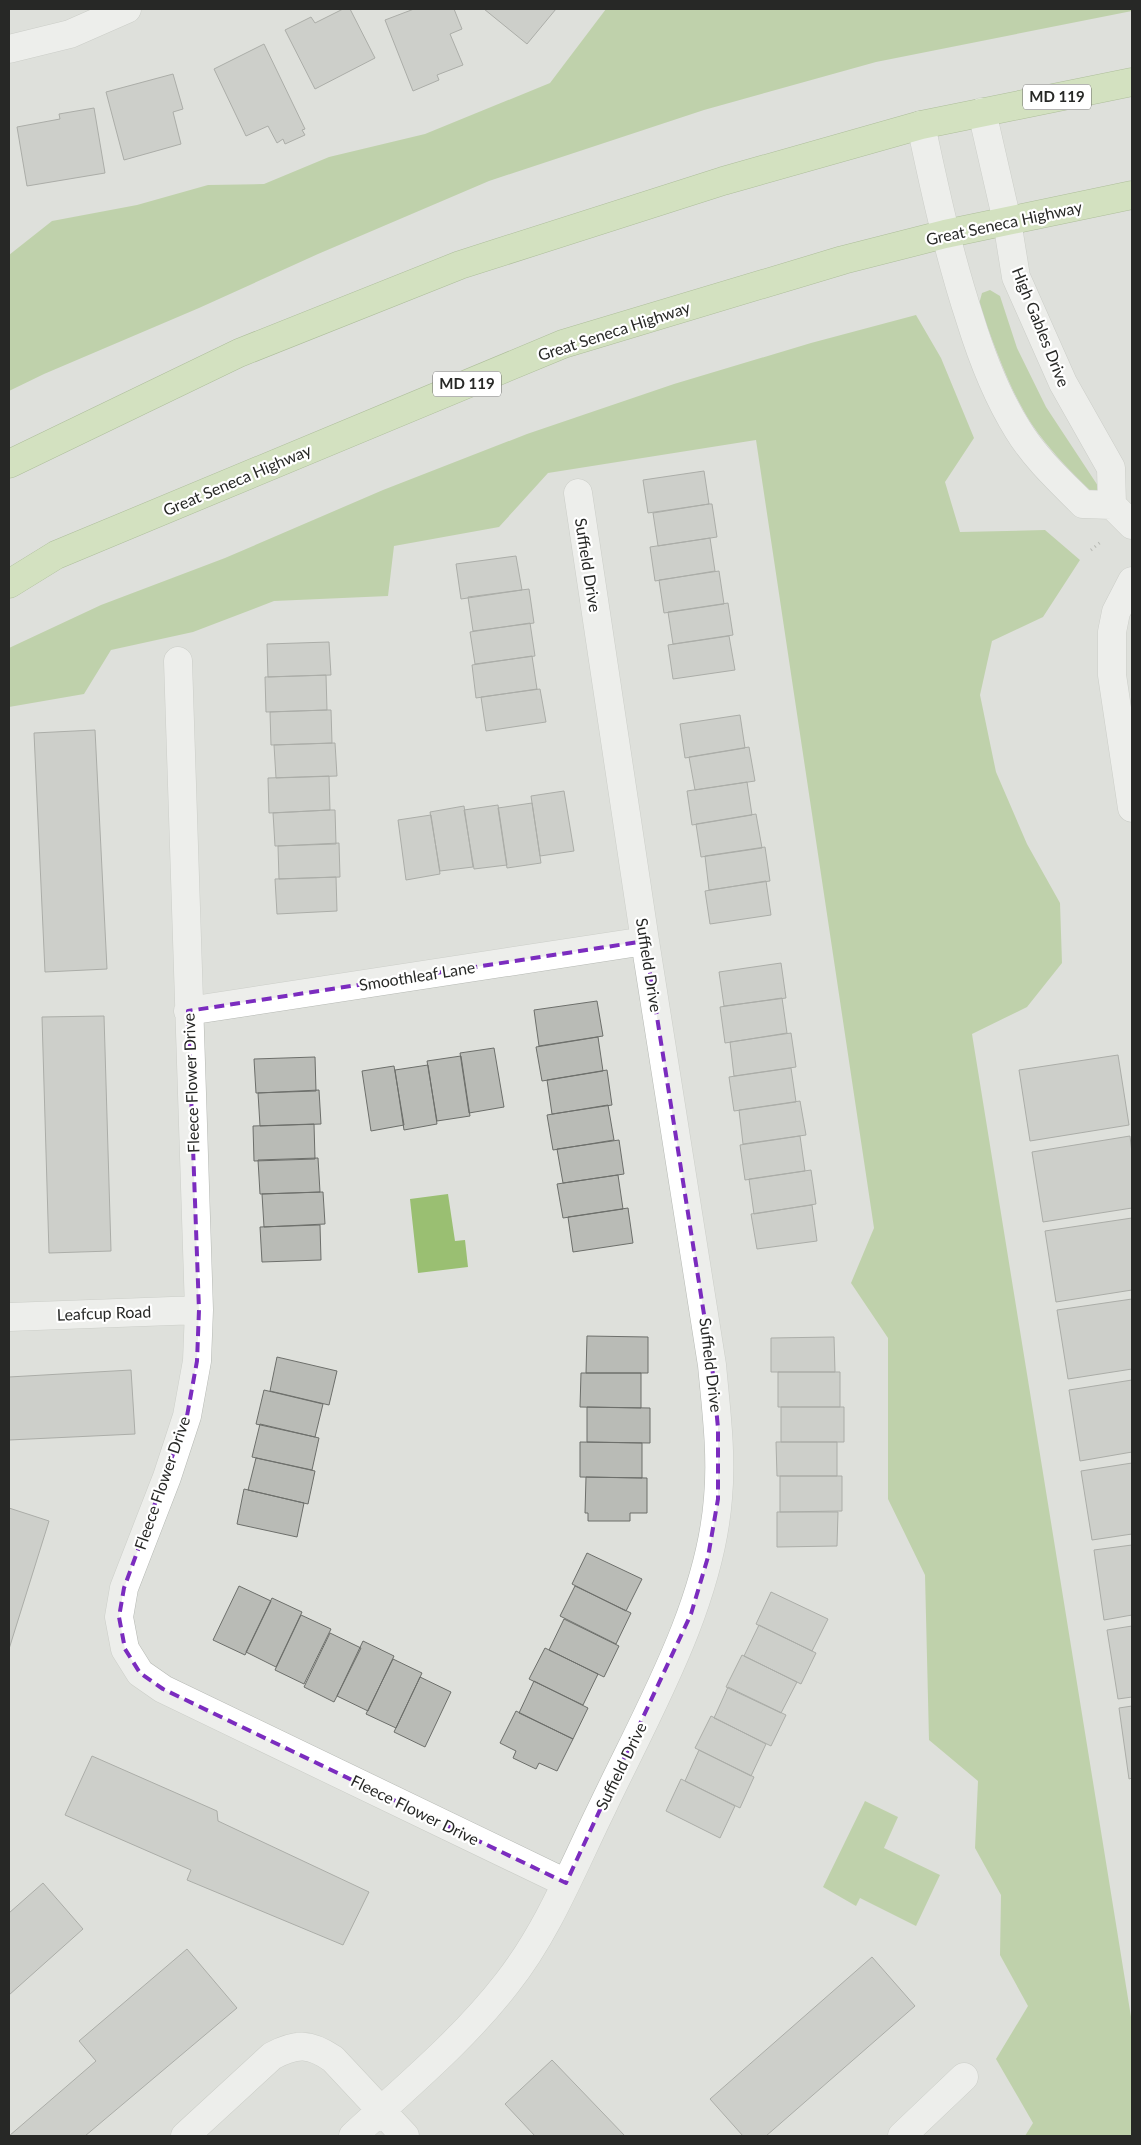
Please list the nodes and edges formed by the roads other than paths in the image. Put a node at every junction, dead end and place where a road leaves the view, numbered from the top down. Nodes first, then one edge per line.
1 (127, 9) edge
2 (9, 49) edge
3 (1132, 82) edge
4 (982, 112) junction
5 (921, 125) junction
6 (1132, 195) edge
7 (1007, 221) junction
8 (944, 234) junction
9 (9, 464) edge
10 (578, 493) dead end
11 (1112, 505) junction
12 (1132, 525) edge
13 (1132, 581) edge
14 (9, 584) edge
15 (178, 661) dead end
16 (1132, 808) edge
17 (645, 941) junction
18 (188, 1011) junction
19 (199, 1310) junction
20 (9, 1317) edge
21 (566, 1883) junction
22 (964, 2077) dead end
23 (381, 2110) junction
24 (186, 2136) edge
25 (353, 2136) edge
26 (405, 2136) edge
27 (902, 2136) edge

1 - 2 street
3 - 4 main road, MD 119
4 - 5 main road, MD 119
4 - 7 street, High Gables Drive
5 - 8 street
5 - 9 main road, MD 119
6 - 7 main road, Great Seneca Highway / MD 119
7 - 8 main road, Great Seneca Highway / MD 119
7 - 11 street, High Gables Drive
8 - 11 street
8 - 14 main road, Great Seneca Highway / MD 119
10 - 17 street, Suffield Drive
11 - 12 street
13 - 16 street
15 - 18 street, Fleece Flower Drive
17 - 18 street, Smoothleaf Lane
17 - 21 street, Suffield Drive
18 - 19 street, Fleece Flower Drive
19 - 20 street, Leafcup Road
19 - 21 street, Fleece Flower Drive
21 - 23 street, Suffield Drive
22 - 27 street
23 - 24 street
23 - 25 street, Suffield Drive
23 - 26 street

